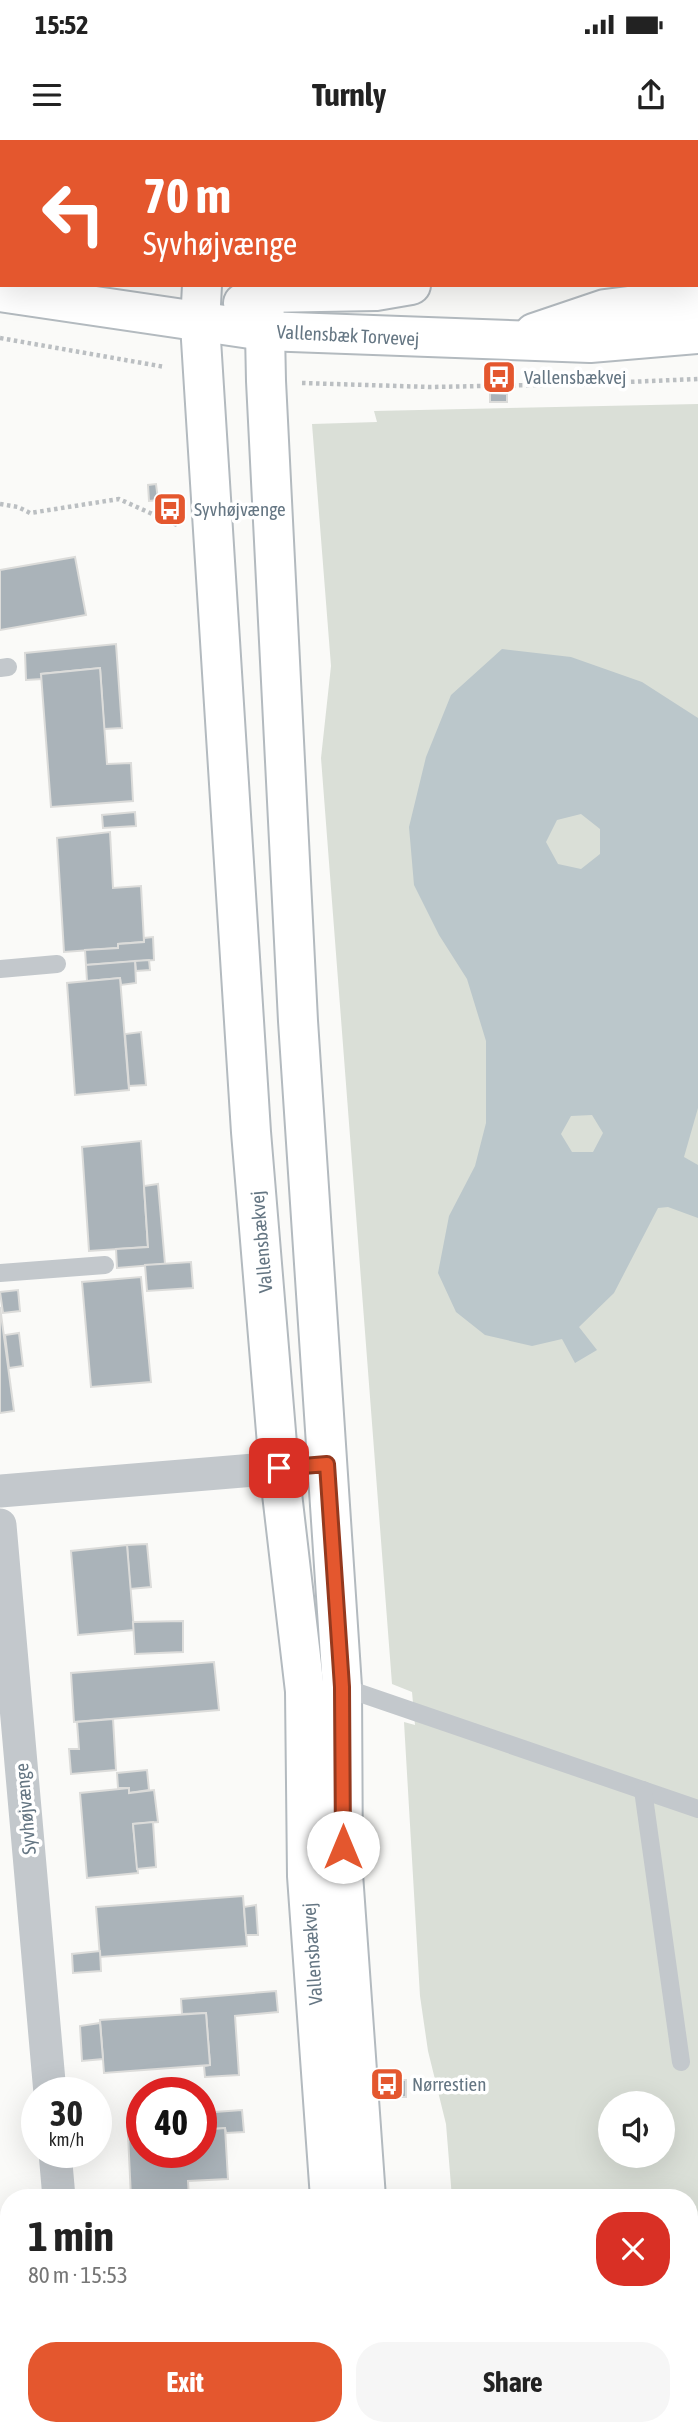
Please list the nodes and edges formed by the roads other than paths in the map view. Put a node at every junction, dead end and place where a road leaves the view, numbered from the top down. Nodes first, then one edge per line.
1 (202, 287) edge
2 (399, 287) edge
3 (264, 289) edge
4 (0, 292) edge
5 (698, 297) edge
6 (200, 324) junction
7 (264, 331) junction
8 (698, 334) edge
9 (505, 342) junction
10 (590, 343) junction
11 (698, 348) edge
12 (57, 964) dead end
13 (0, 969) edge
14 (105, 1265) dead end
15 (0, 1273) edge
16 (327, 1464) junction
17 (279, 1468) junction
18 (0, 1491) edge
19 (0, 1525) edge
20 (342, 1687) junction
21 (643, 1790) junction
22 (698, 1809) edge
23 (681, 2062) dead end
24 (49, 2077) edge
25 (56, 2168) edge
26 (58, 2189) edge
27 (329, 2189) edge
28 (365, 2189) edge

1 - 6 street, Vallensbækvej
2 - 3 street
3 - 6 street
3 - 7 street, Vallensbækvej
4 - 6 street, Vallensbæk Torvevej
5 - 9 street
6 - 7 street, Vallensbæk Torvevej
6 - 17 street, Vallensbækvej
7 - 9 street, Vallensbæk Torvevej
7 - 16 street, Vallensbækvej
8 - 10 street, Vallensbæk Torvevej
9 - 10 street, Vallensbæk Torvevej
10 - 11 street
12 - 13 lane
14 - 15 lane
16 - 17 street
16 - 20 street, Vallensbækvej
17 - 18 street
17 - 27 street, Vallensbækvej
19 - 24 street, Syvhøjvænge
20 - 21 lane
20 - 28 street, Vallensbækvej
21 - 22 lane
21 - 23 lane
25 - 26 street

